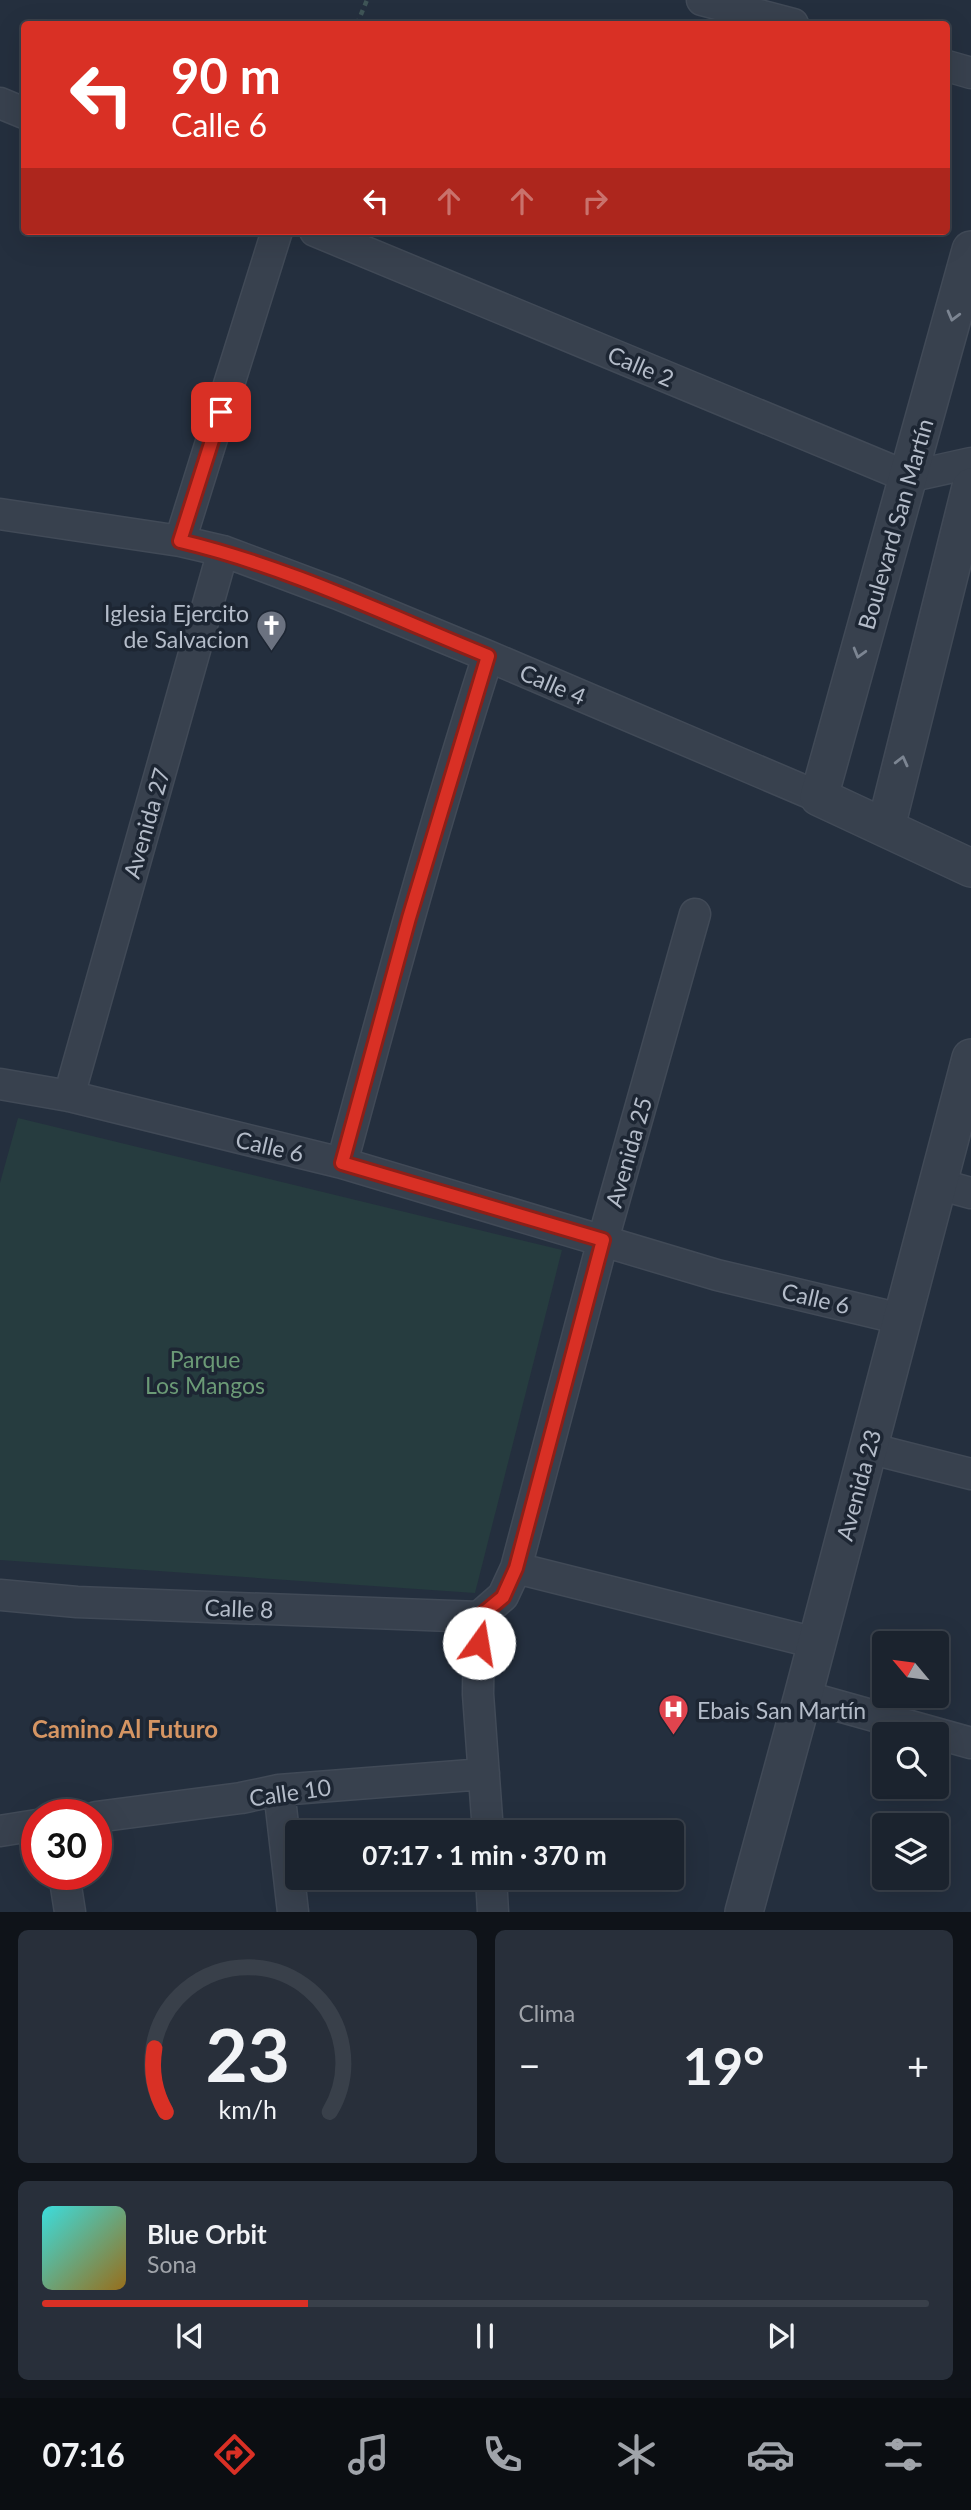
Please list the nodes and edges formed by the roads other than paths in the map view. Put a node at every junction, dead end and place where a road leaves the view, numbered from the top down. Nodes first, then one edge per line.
1 (702, 0) edge
2 (782, 21) edge
3 (950, 67) edge
4 (971, 73) edge
5 (0, 103) edge
6 (21, 112) edge
7 (276, 235) edge
8 (325, 235) edge
9 (971, 250) edge
10 (971, 463) edge
11 (908, 477) junction
12 (971, 487) edge
13 (0, 514) edge
14 (180, 541) junction
15 (223, 551) junction
16 (488, 656) junction
17 (819, 797) junction
18 (886, 827) junction
19 (971, 868) edge
20 (695, 914) dead end
21 (971, 1058) edge
22 (2, 1092) edge
23 (69, 1096) junction
24 (342, 1163) junction
25 (954, 1189) edge
26 (603, 1240) junction
27 (901, 1319) junction
28 (869, 1448) junction
29 (971, 1474) edge
30 (516, 1568) junction
31 (0, 1595) edge
32 (479, 1617) junction
33 (816, 1643) junction
34 (803, 1696) junction
35 (971, 1743) edge
36 (484, 1774) junction
37 (279, 1790) junction
38 (112, 1815) edge
39 (487, 1820) edge
40 (21, 1828) edge
41 (0, 1831) edge
42 (67, 1890) edge
43 (492, 1890) edge
44 (70, 1912) edge
45 (293, 1912) edge
46 (493, 1912) edge
47 (744, 1912) edge

1 - 2 street
3 - 4 street
5 - 6 street
7 - 14 street
8 - 11 street, Calle 2
9 -> 11 street, Boulevard San Martín
10 - 11 street
11 -> 17 street, Boulevard San Martín
18 -> 12 street
13 - 14 street, Calle 4
14 - 15 street, Calle 4
15 - 16 street, Calle 4
15 - 23 street, Avenida 27
16 - 17 street, Calle 4
16 - 24 street
17 - 18 street, Calle 4
18 - 19 street, Calle 4
20 - 26 street, Avenida 25
21 - 25 street, Avenida 23
22 - 23 street, Calle 6
23 - 24 street, Calle 6
24 - 26 street, Calle 6
25 - 27 street, Avenida 23
26 - 27 street, Calle 6
26 - 30 street, Avenida 25
27 - 28 street, Avenida 23
28 - 29 street
28 - 33 street, Avenida 23
30 - 32 street, Avenida 25
30 - 33 street
31 - 32 street, Calle 8
32 - 36 street
33 - 34 street, Avenida 23
34 - 35 street
34 - 47 street, Avenida 23
36 - 37 street, Calle 10
36 - 39 street
37 - 38 street, Calle 10
37 - 45 street
40 - 41 street
42 - 44 street
43 - 46 street

